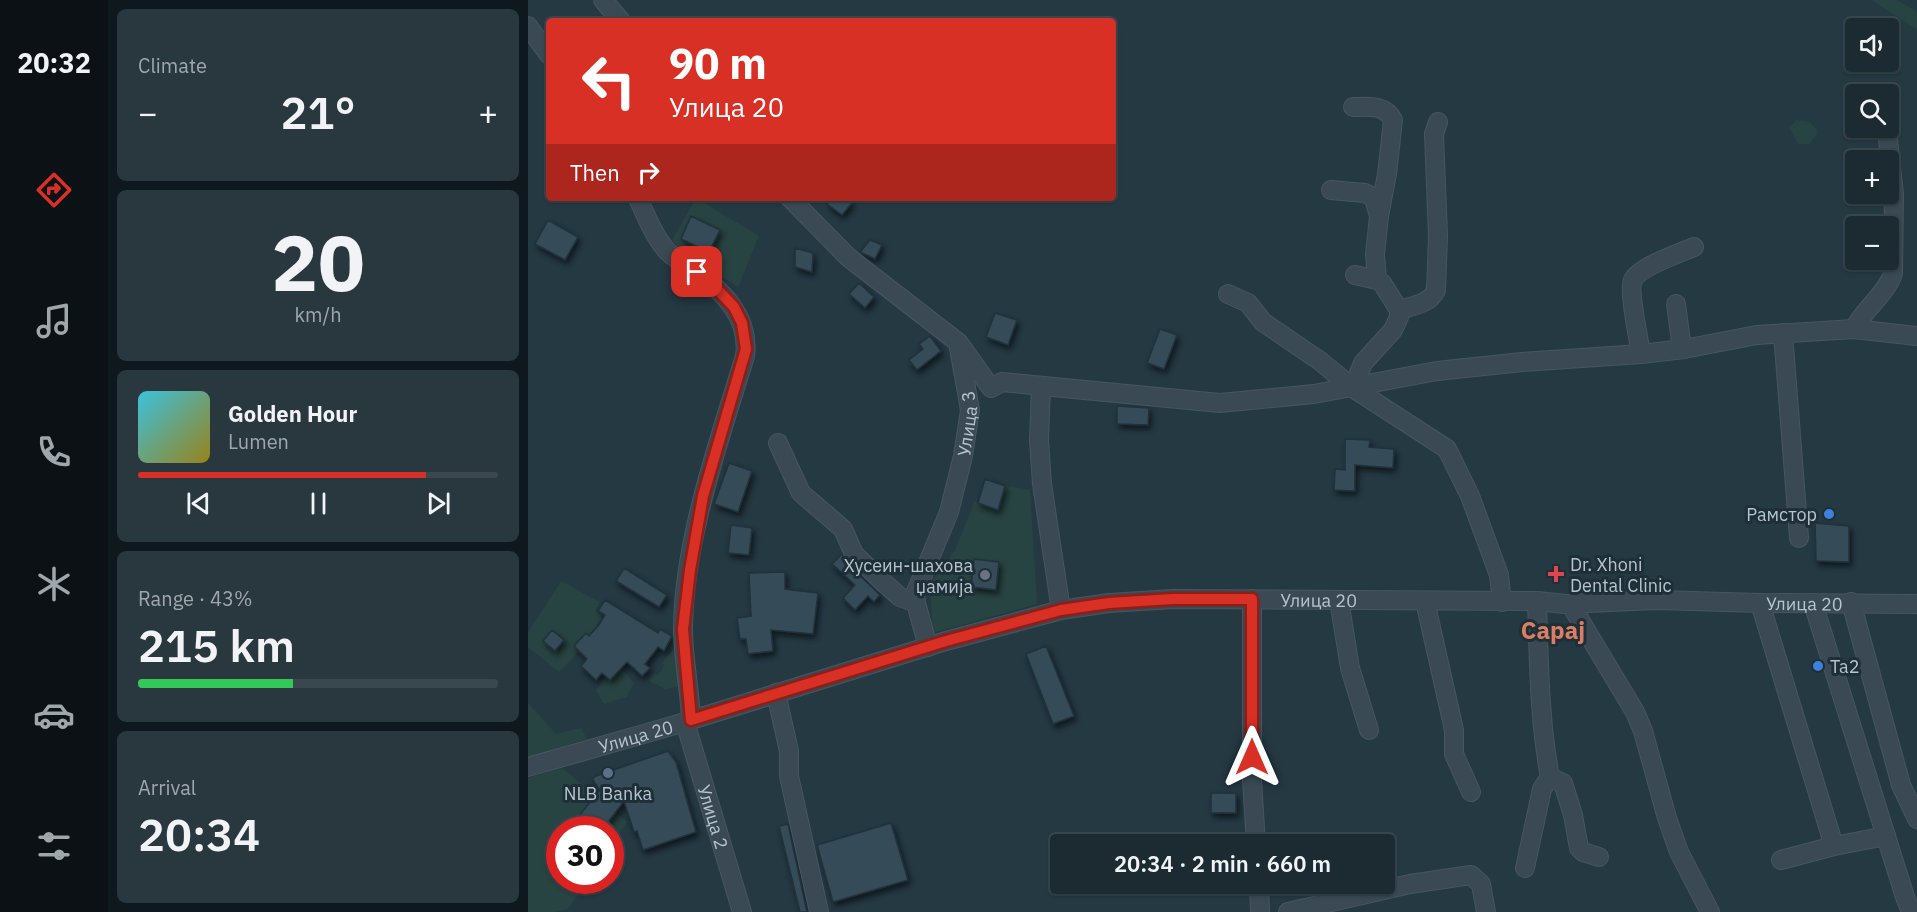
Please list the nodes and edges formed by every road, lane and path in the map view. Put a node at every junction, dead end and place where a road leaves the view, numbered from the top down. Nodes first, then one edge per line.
1 (603, 0) edge
2 (618, 18) edge
3 (528, 26) edge
4 (546, 51) edge
5 (1353, 107) dead end
6 (1438, 122) dead end
7 (1888, 138) edge
8 (1331, 190) dead end
9 (639, 201) edge
10 (793, 201) edge
11 (1379, 216) junction
12 (1694, 246) dead end
13 (1355, 275) dead end
14 (1377, 280) junction
15 (1228, 294) dead end
16 (1676, 304) dead end
17 (1399, 310) junction
18 (1854, 329) junction
19 (1783, 333) junction
20 (1917, 336) edge
21 (959, 343) junction
22 (1682, 349) junction
23 (1641, 354) junction
24 (1041, 386) junction
25 (991, 388) junction
26 (1353, 388) junction
27 (970, 410) junction
28 (778, 442) dead end
29 (1799, 538) dead end
30 (1252, 599) junction
31 (1339, 600) junction
32 (1425, 600) junction
33 (1537, 601) junction
34 (1502, 602) junction
35 (1851, 602) junction
36 (916, 603) junction
37 (1577, 603) junction
38 (1760, 603) junction
39 (1813, 603) junction
40 (1917, 604) edge
41 (1061, 610) junction
42 (928, 647) junction
43 (776, 693) junction
44 (688, 721) junction
45 (1370, 730) dead end
46 (528, 767) edge
47 (1550, 777) junction
48 (1471, 792) dead end
49 (1917, 819) edge
50 (1255, 834) edge
51 (1886, 836) junction
52 (1834, 846) junction
53 (1599, 857) dead end
54 (1781, 860) dead end
55 (1525, 868) dead end
56 (1259, 894) edge
57 (1344, 906) edge
58 (742, 912) edge
59 (819, 912) edge
60 (1260, 912) edge
61 (1288, 912) edge
62 (1485, 912) edge
63 (1710, 912) edge
64 (1911, 912) edge

1 - 2 street
3 - 4 street
5 - 11 street
6 - 17 street
7 - 18 street
8 - 11 street
9 - 44 street, Улица 2
10 - 21 street
11 - 14 street
12 - 23 street
13 - 14 street
14 - 17 street
15 - 26 street
16 - 22 street
17 - 26 street
18 - 19 street
18 - 20 street
19 - 22 street
19 - 29 street
21 - 25 street
21 - 27 street, Улица 3
22 - 23 street
23 - 26 street
24 - 25 street
24 - 26 street
24 - 41 street
25 - 27 street
26 - 34 street
27 - 36 street, Улица 3
28 - 36 street
30 - 31 street, Улица 20
30 - 41 street, Улица 20
30 - 50 street
31 - 32 street, Улица 20
31 - 45 street
32 - 34 street, Улица 20
32 - 48 street
33 - 34 street, Улица 20
33 - 37 street, Улица 20
33 - 47 street
35 - 39 street, Улица 20
35 - 40 street, Улица 20
35 - 49 street
36 - 42 street, Улица 3
37 - 38 street, Улица 20
37 - 63 street
38 - 39 street, Улица 20
38 - 52 street
39 - 51 street
41 - 42 street, Улица 20
42 - 43 street, Улица 20
43 - 44 street, Улица 20
43 - 59 street
44 - 46 street, Улица 20
44 - 58 street, Улица 2
47 - 53 street
47 - 55 street
51 - 52 street
51 - 64 street
52 - 54 street
56 - 60 street
57 - 61 street
57 - 62 street

